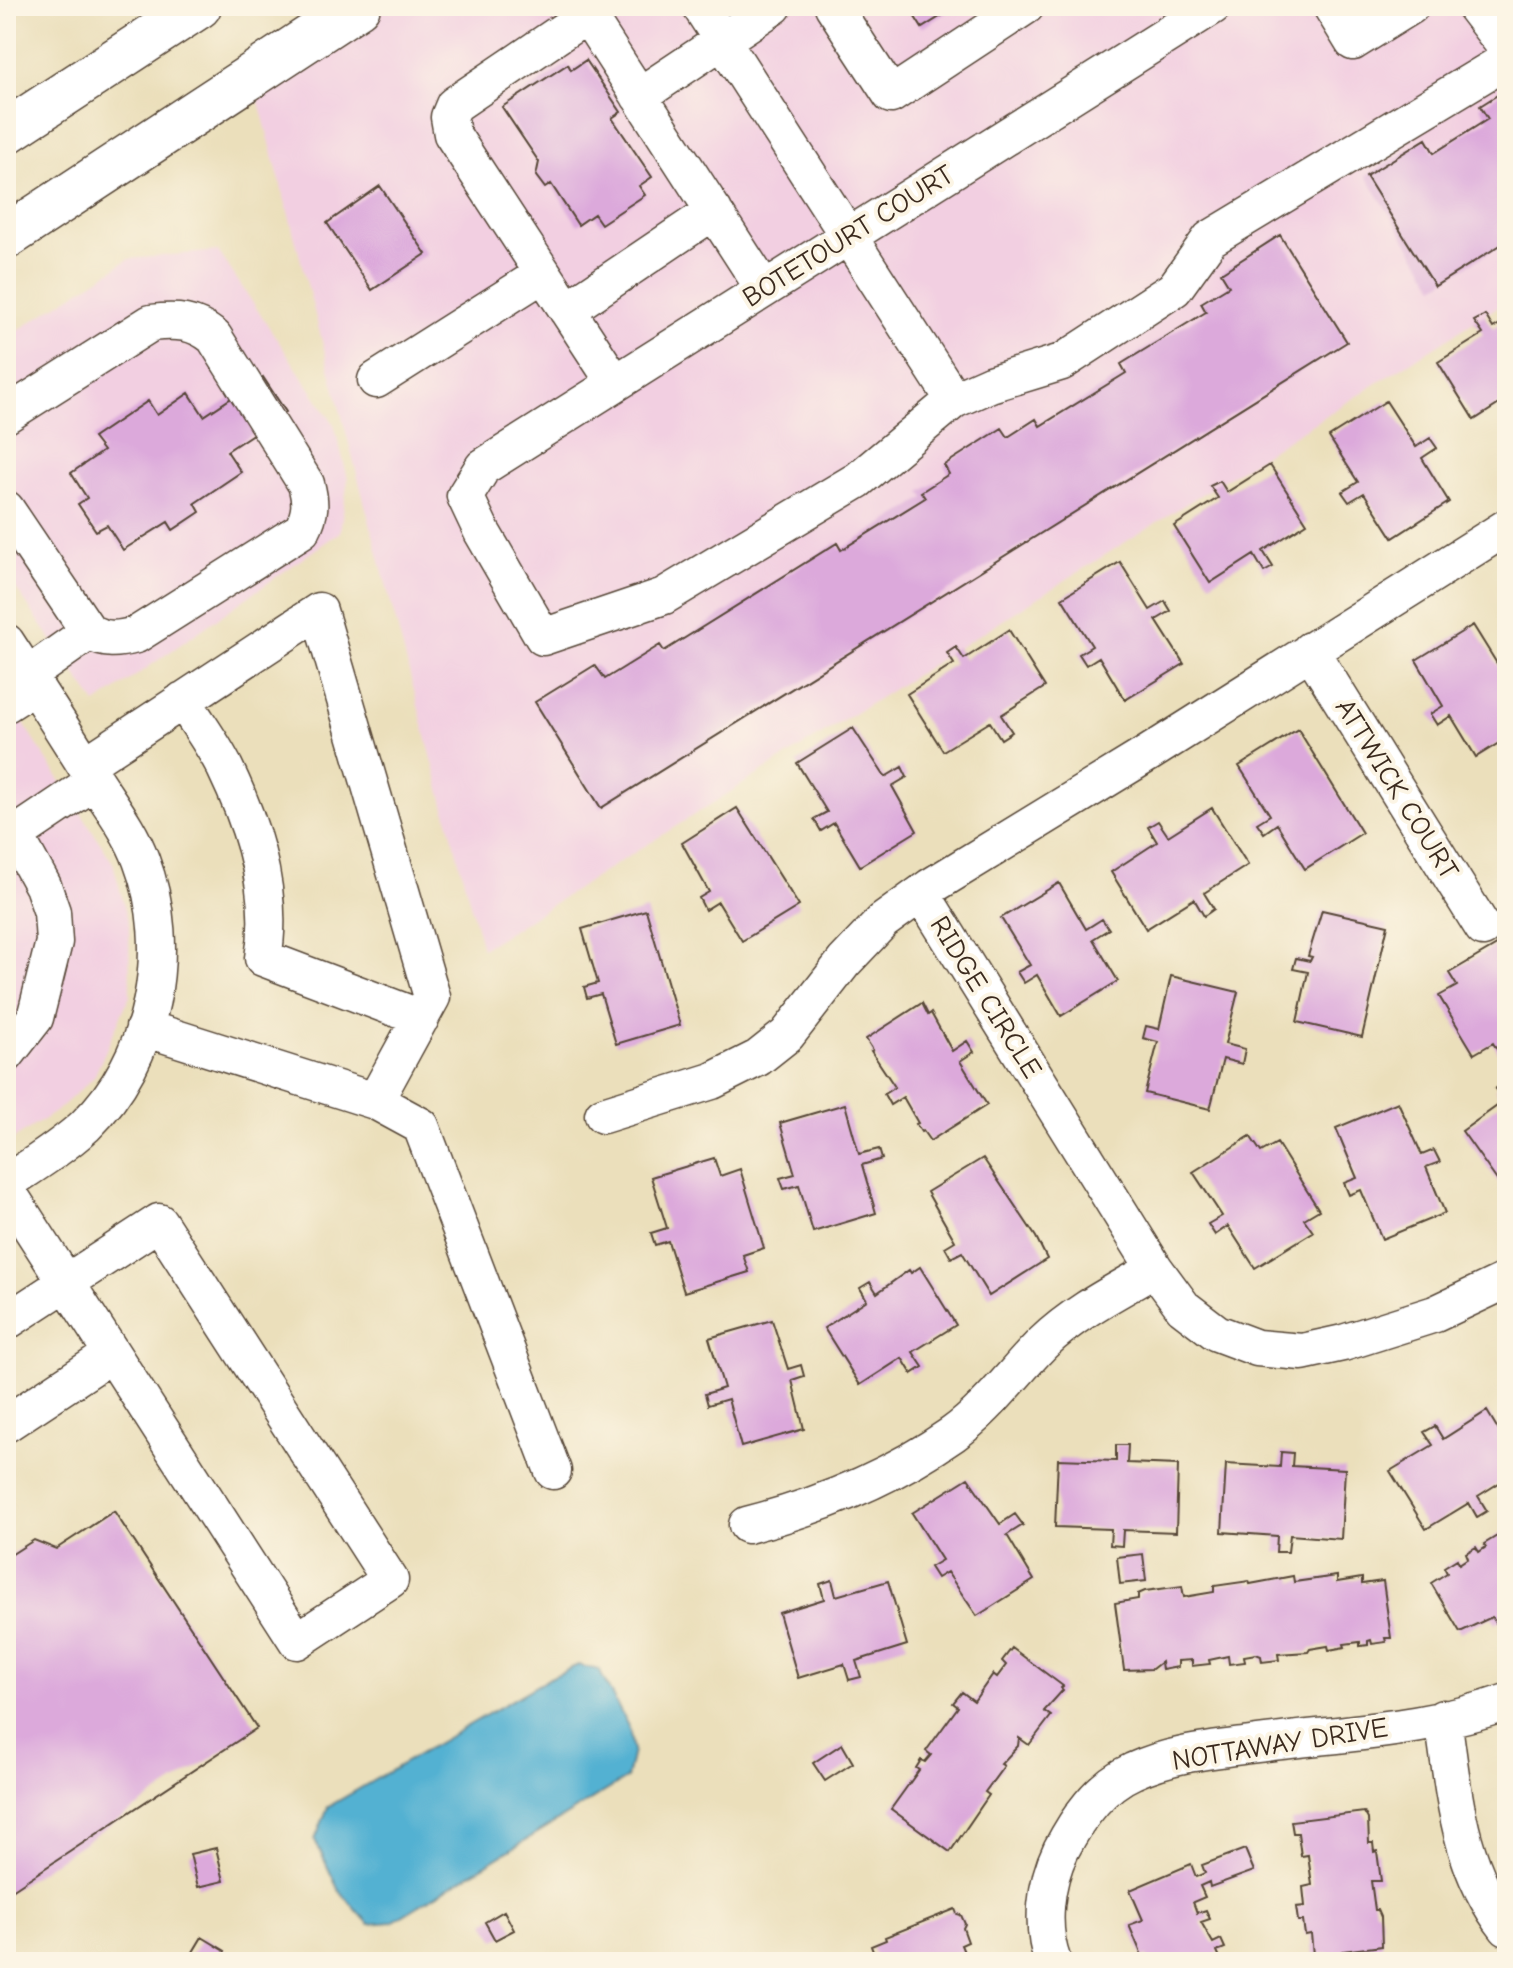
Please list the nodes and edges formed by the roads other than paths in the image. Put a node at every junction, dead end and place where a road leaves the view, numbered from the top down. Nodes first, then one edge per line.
1 (199, 6) edge
2 (358, 6) edge
3 (700, 6) edge
4 (774, 6) edge
5 (833, 6) edge
6 (1026, 6) edge
7 (1213, 6) edge
8 (1331, 6) edge
9 (1411, 6) edge
10 (1474, 6) edge
11 (722, 41) junction
12 (1507, 49) edge
13 (1507, 60) edge
14 (639, 96) junction
15 (6, 132) edge
16 (714, 211) junction
17 (849, 236) junction
18 (6, 237) edge
19 (543, 274) junction
20 (764, 289) junction
21 (567, 310) junction
22 (376, 380) dead end
23 (615, 383) junction
24 (954, 400) junction
25 (6, 415) edge
26 (6, 509) edge
27 (1507, 527) edge
28 (89, 632) junction
29 (6, 642) edge
30 (1310, 650) junction
31 (22, 689) edge
32 (183, 700) junction
33 (90, 773) junction
34 (11, 838) edge
35 (922, 894) junction
36 (1483, 928) dead end
37 (421, 1018) junction
38 (144, 1028) junction
39 (6, 1055) edge
40 (375, 1101) junction
41 (603, 1115) dead end
42 (6, 1186) edge
43 (1155, 1269) junction
44 (1507, 1280) edge
45 (66, 1282) junction
46 (6, 1322) edge
47 (112, 1354) junction
48 (6, 1424) edge
49 (553, 1471) dead end
50 (747, 1525) dead end
51 (1507, 1702) edge
52 (1443, 1718) junction
53 (1507, 1928) edge
54 (1053, 1962) edge

1 - 15 main road
2 - 18 main road
3 - 11 street
4 - 11 street
5 - 6 street
7 - 17 street, BOTETOURT COURT
8 - 9 street
10 - 12 street
11 - 14 street
11 - 17 street
13 - 24 street
14 - 16 street
14 - 19 street
16 - 20 street
16 - 21 street
17 - 20 street, BOTETOURT COURT
17 - 24 street
19 - 21 street
19 - 22 street
20 - 23 street, BOTETOURT COURT
21 - 23 street
23 - 24 street, BOTETOURT COURT
25 - 28 street
26 - 28 street
27 - 30 street, RIDGE CIRCLE
28 - 31 street
29 - 31 street
30 - 35 street, RIDGE CIRCLE
30 - 36 street, ATTWICK COURT
31 - 33 street
32 - 33 street
32 - 37 street
32 - 37 street
33 - 34 street
33 - 38 street
34 - 39 street
35 - 41 street
35 - 43 street, RIDGE CIRCLE
37 - 40 street
38 - 40 street
38 - 42 street
40 - 49 street
42 - 45 street
43 - 44 street, RIDGE CIRCLE
43 - 50 street
45 - 46 street
45 - 47 street
45 - 47 street
47 - 48 street
51 - 52 street, NOTTAWAY DRIVE
52 - 53 street
52 - 54 street, NOTTAWAY DRIVE

